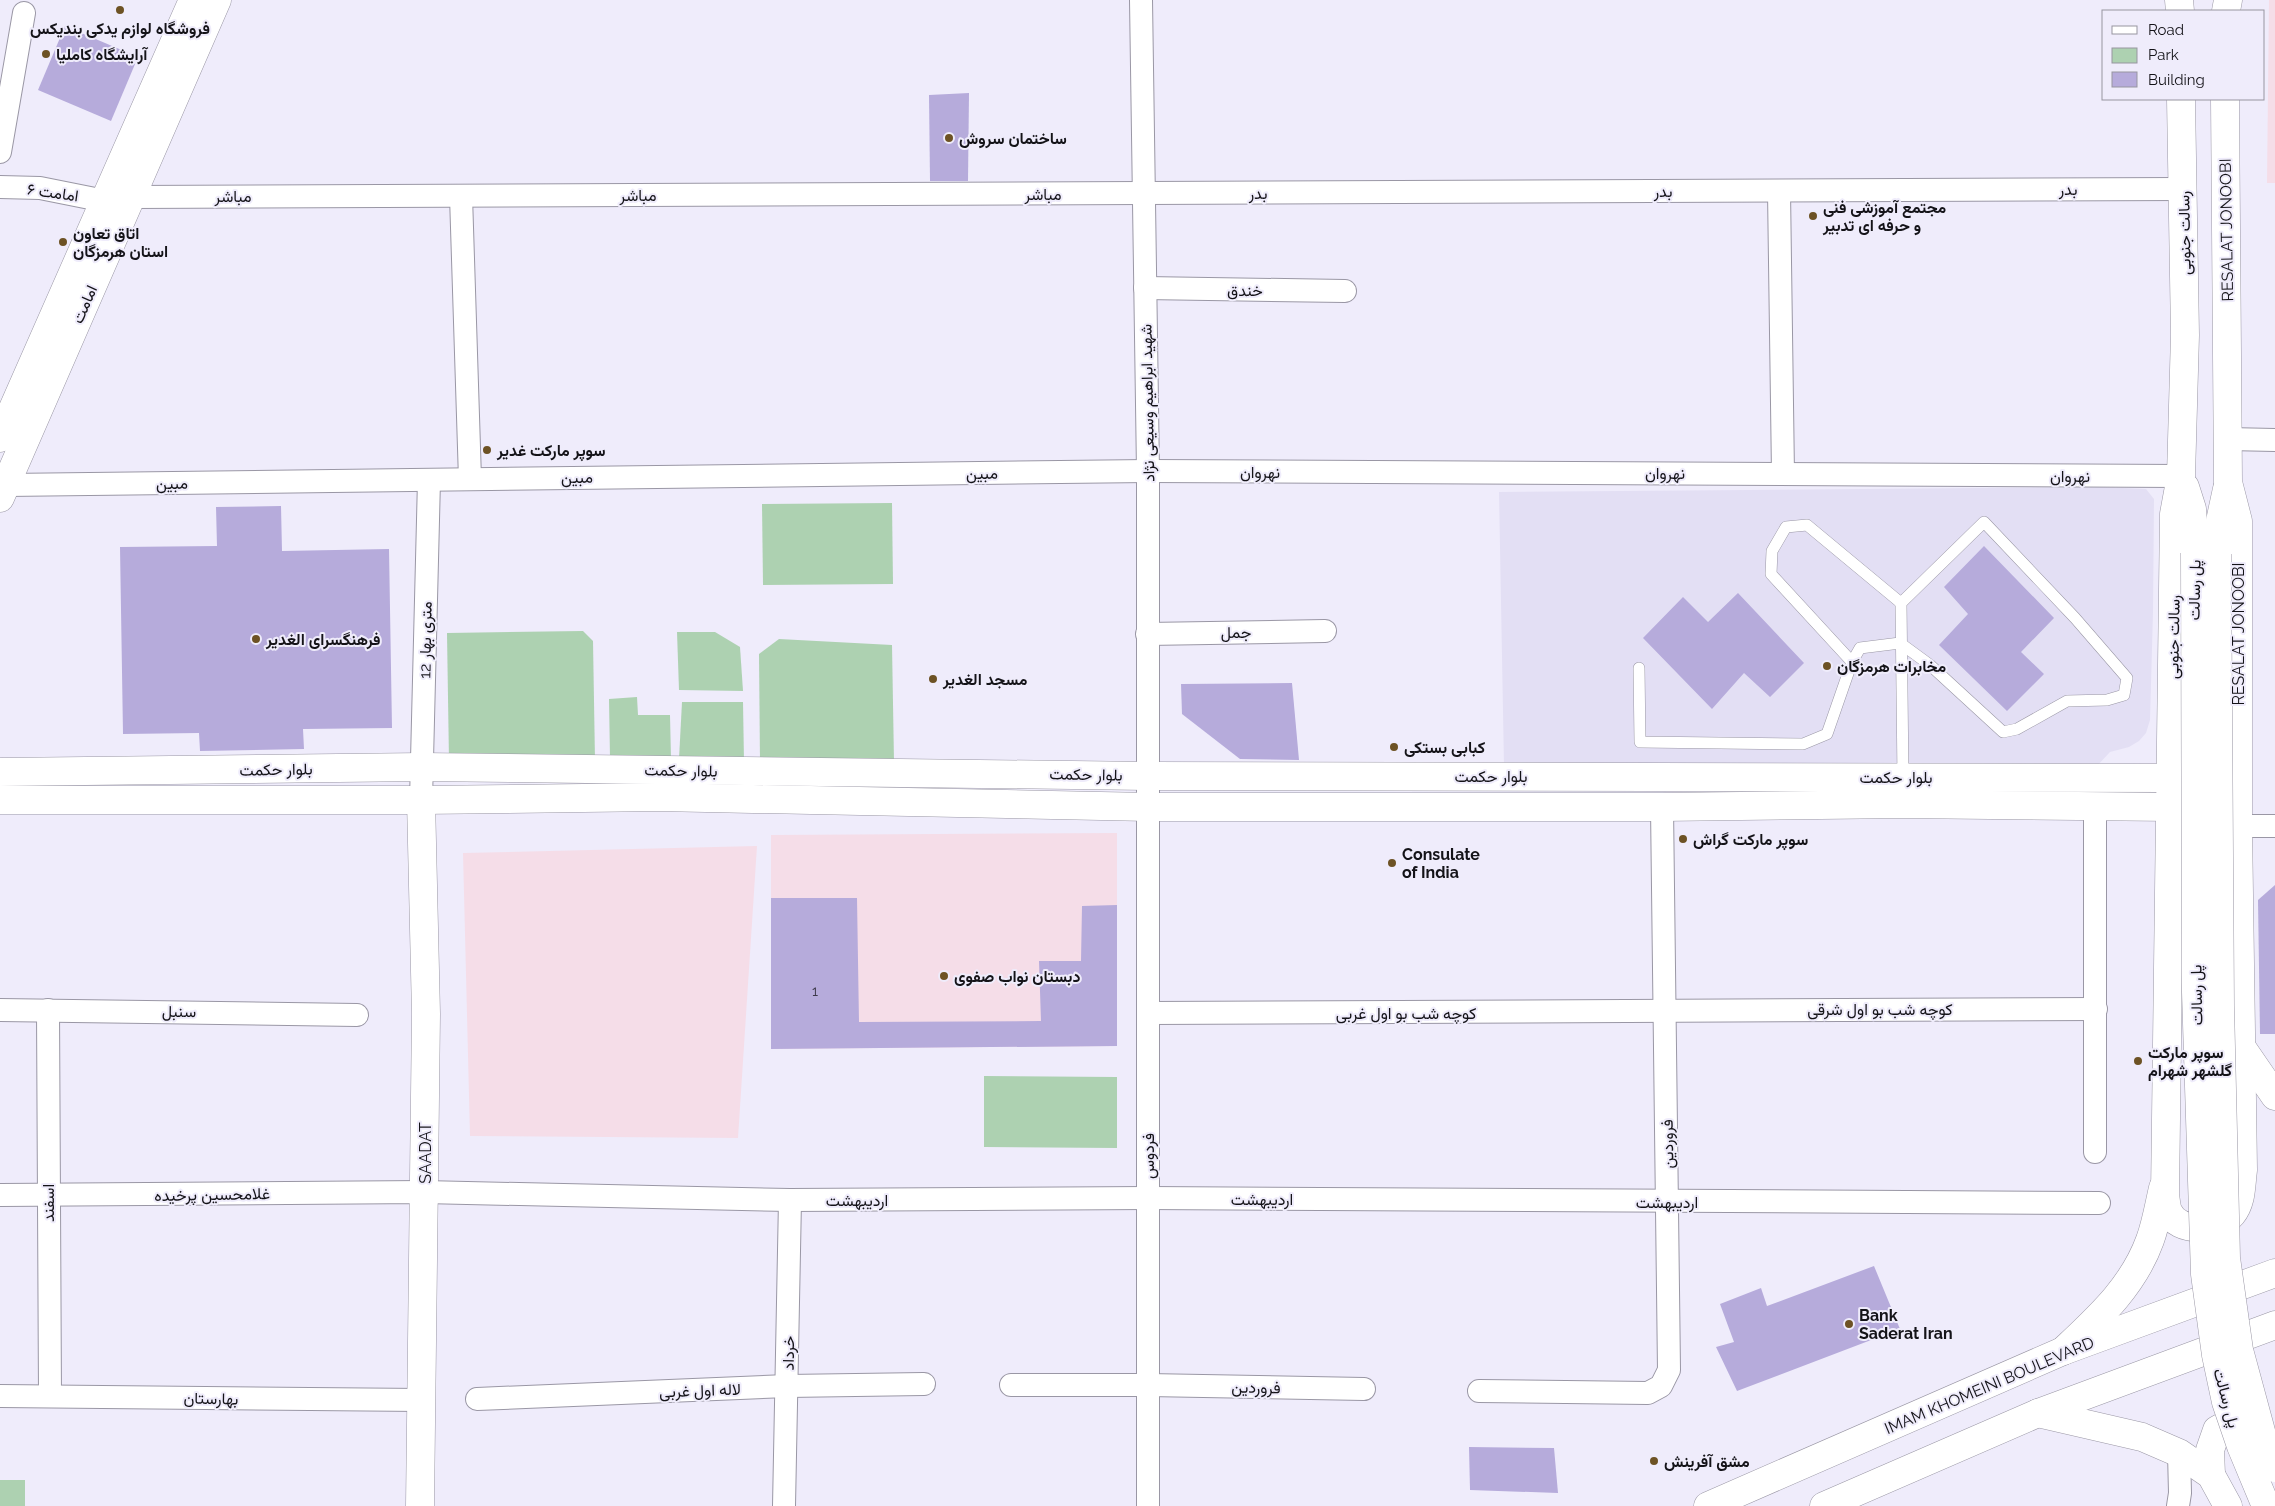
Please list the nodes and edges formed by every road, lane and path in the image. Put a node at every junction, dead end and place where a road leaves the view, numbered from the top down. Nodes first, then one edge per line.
1 (193, 0) edge
2 (217, 0) edge
3 (1140, 0) edge
4 (24, 14) dead end
5 (2181, 100) edge
6 (2225, 100) edge
7 (0, 152) edge
8 (0, 186) edge
9 (2183, 189) junction
10 (1778, 190) junction
11 (1144, 194) junction
12 (461, 196) junction
13 (118, 199) junction
14 (1145, 288) junction
15 (1345, 291) dead end
16 (0, 438) edge
17 (2228, 439) junction
18 (2275, 440) edge
19 (1148, 471) junction
20 (1783, 474) junction
21 (2181, 476) junction
22 (470, 479) junction
23 (429, 480) junction
24 (2228, 482) junction
25 (3, 491) edge
26 (2206, 554) junction
27 (1901, 603) junction
28 (1325, 631) dead end
29 (1147, 634) junction
30 (1900, 642) junction
31 (1852, 662) junction
32 (1639, 668) dead end
33 (422, 767) junction
34 (0, 772) edge
35 (1148, 776) junction
36 (2171, 778) junction
37 (1903, 790) junction
38 (8, 800) edge
39 (421, 800) junction
40 (2095, 806) junction
41 (1149, 807) junction
42 (1662, 807) junction
43 (2171, 807) junction
44 (2238, 826) junction
45 (2275, 826) edge
46 (1663, 1009) junction
47 (2096, 1009) junction
48 (0, 1010) edge
49 (48, 1010) junction
50 (1149, 1013) junction
51 (357, 1015) dead end
52 (2242, 1047) junction
53 (2275, 1096) edge
54 (2095, 1152) dead end
55 (2165, 1176) junction
56 (424, 1192) junction
57 (0, 1195) edge
58 (47, 1195) junction
59 (1148, 1198) junction
60 (790, 1200) junction
61 (1668, 1202) junction
62 (2099, 1203) dead end
63 (2275, 1274) edge
64 (2275, 1324) edge
65 (2063, 1352) junction
66 (924, 1384) dead end
67 (1148, 1384) junction
68 (787, 1386) junction
69 (1011, 1386) dead end
70 (1364, 1389) dead end
71 (1479, 1391) dead end
72 (0, 1396) edge
73 (50, 1396) junction
74 (478, 1399) dead end
75 (422, 1400) junction
76 (2038, 1413) junction
77 (2275, 1433) edge
78 (2179, 1453) junction
79 (2275, 1468) edge
80 (2211, 1475) junction
81 (420, 1506) edge
82 (784, 1506) edge
83 (1148, 1506) edge
84 (1708, 1506) edge
85 (1824, 1506) edge
86 (2178, 1506) edge
87 (2228, 1506) edge
88 (2266, 1506) edge

1 - 13 main road, امامت
2 - 13 main road, امامت
3 - 11 street, شهید ابراهیم وسیعی نژاد
4 - 7 street
5 - 9 main road, رسالت جنوبی
6 - 17 main road, RESALAT JONOOBI
8 - 13 street, امامت ۶
9 - 10 street, بدر
9 - 21 main road, رسالت جنوبی
10 - 11 street, بدر
10 - 20 street
11 - 12 street, مباشر
11 - 14 street, شهید ابراهیم وسیعی نژاد
12 - 13 street, مباشر
12 - 22 street
13 - 16 main road, امامت
13 - 25 main road, امامت
14 - 15 street, خندق
14 - 19 street, شهید ابراهیم وسیعی نژاد
17 - 18 street
17 - 24 main road, RESALAT JONOOBI
19 - 20 street, نهروان
19 - 22 street, مبین
19 - 29 street, شهید ابراهیم وسیعی نژاد
20 - 21 street, نهروان
21 - 26 main road, پل رسالت
21 - 36 main road, رسالت جنوبی
22 - 23 street, مبین
23 - 25 street, مبین
23 - 33 street, 12 متری بهار
24 - 26 main road, پل رسالت
24 - 44 main road, RESALAT JONOOBI
26 - 79 main road, پل رسالت, bridge
26 - 88 main road, پل رسالت, bridge
27 - 30 lane
27 - 30 lane
27 - 31 lane
28 - 29 street, جمل
29 - 35 street, شهید ابراهیم وسیعی نژاد
30 - 31 lane
30 - 37 lane
31 - 32 lane
33 - 34 main road, بلوار حکمت
33 - 35 main road, بلوار حکمت
33 - 39 street, 12 متری بهار
35 - 37 main road, بلوار حکمت
35 - 41 street, شهید ابراهیم وسیعی نژاد
36 - 37 main road, بلوار حکمت
36 - 43 main road, رسالت جنوبی
37 - 40 main road, بلوار حکمت
37 - 42 main road, بلوار حکمت
38 - 39 main road, بلوار حکمت
39 - 41 main road, بلوار حکمت
39 - 56 main road, SAADAT
40 - 43 main road, بلوار حکمت
40 - 47 street
41 - 42 main road, بلوار حکمت
41 - 50 street, فردوس
42 - 46 street, فروردین
43 - 55 main road, رسالت جنوبی
44 - 45 street
44 - 52 main road, RESALAT JONOOBI
46 - 47 street, کوچه شب بو اول شرقی
46 - 50 street, کوچه شب بو اول غربی
46 - 61 street, فروردین
47 - 54 street
48 - 49 street, سنبل
49 - 51 street, سنبل
49 - 58 street, اسفند
50 - 59 street, فردوس
52 - 53 main road
52 - 55 main road, RESALAT JONOOBI
55 - 65 main road
56 - 58 street, غلامحسین پرخیده
56 - 60 street, اردیبهشت
56 - 75 main road, SAADAT
57 - 58 street, غلامحسین پرخیده
58 - 73 street, اسفند
59 - 60 street, اردیبهشت
59 - 61 street, اردیبهشت
59 - 67 street, فردوس
60 - 68 street, خرداد
61 - 62 street, اردیبهشت
61 - 71 street, فروردین
63 - 65 main road, IMAM KHOMEINI BOULEVARD
64 - 76 main road
65 - 84 main road, IMAM KHOMEINI BOULEVARD
66 - 68 street, لاله اول غربی
67 - 69 street
67 - 70 street, فروردین
67 - 83 street, فردوس
68 - 74 street, لاله اول غربی
68 - 82 street, خرداد
72 - 73 street, بهارستان
73 - 75 street, بهارستان
75 - 81 main road, SAADAT
76 - 78 main road
76 - 85 main road
77 - 80 main road
78 - 80 main road
78 - 86 street
80 - 87 main road

